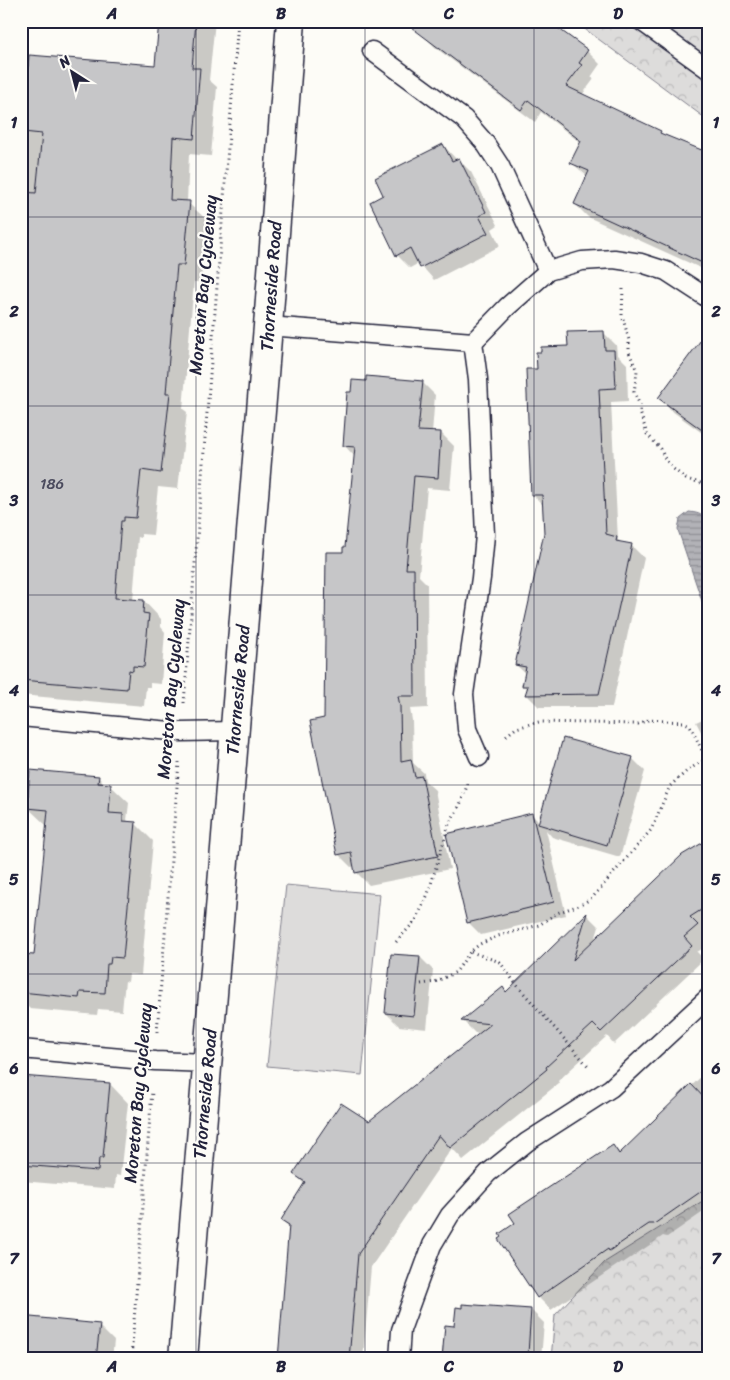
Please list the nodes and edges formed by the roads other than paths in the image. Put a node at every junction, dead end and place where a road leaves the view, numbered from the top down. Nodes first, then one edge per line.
1 (291, 21) edge
2 (641, 21) edge
3 (372, 50) dead end
4 (709, 70) edge
5 (548, 271) junction
6 (709, 299) edge
7 (268, 326) junction
8 (473, 342) junction
9 (21, 717) edge
10 (234, 731) junction
11 (479, 757) road end
12 (709, 997) edge
13 (21, 1049) edge
14 (207, 1063) junction
15 (183, 1359) edge
16 (399, 1359) edge

1 - 7 street, Thorneside Road
2 - 4 lane
3 - 5 lane
5 - 6 lane
5 - 8 lane
7 - 8 lane
7 - 10 street, Thorneside Road
8 - 11 lane
9 - 10 lane
10 - 14 street, Thorneside Road
12 - 16 lane
13 - 14 lane
14 - 15 street, Thorneside Road

